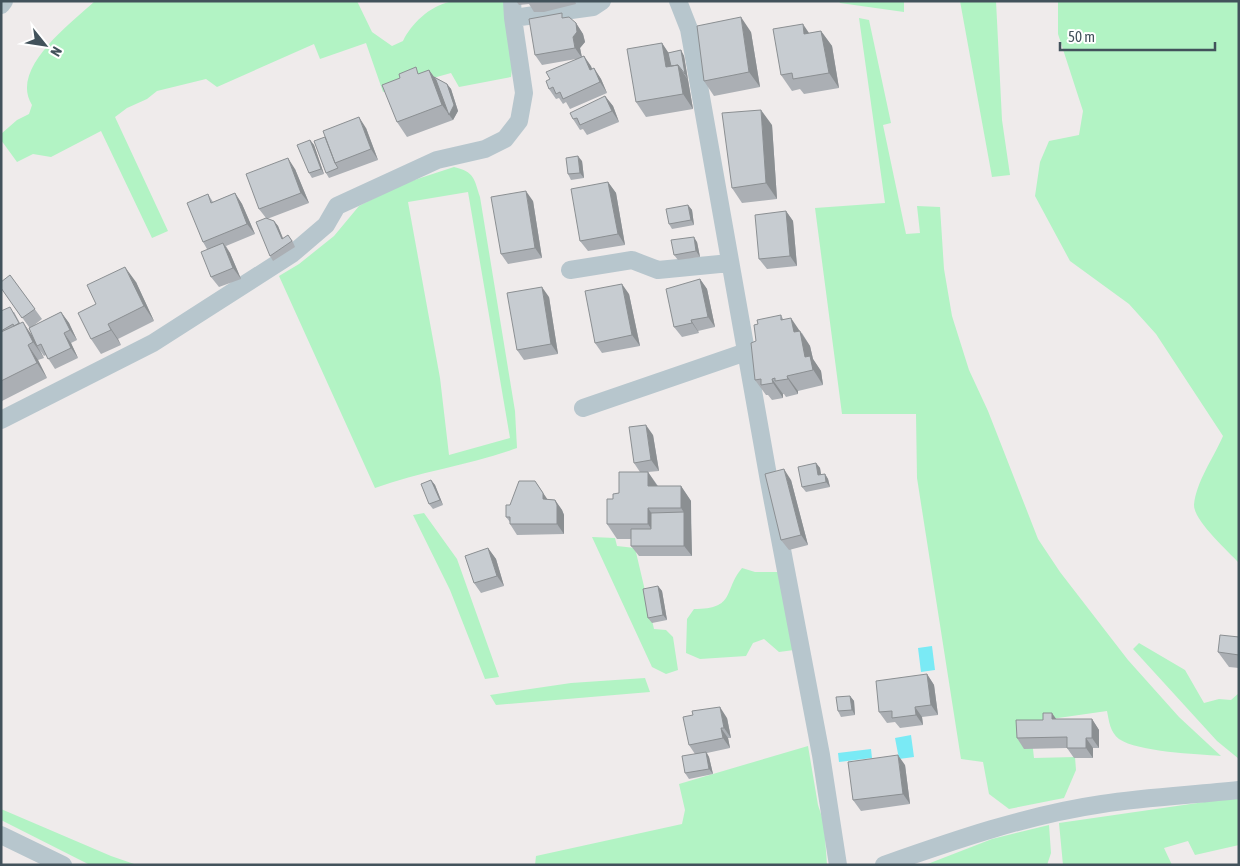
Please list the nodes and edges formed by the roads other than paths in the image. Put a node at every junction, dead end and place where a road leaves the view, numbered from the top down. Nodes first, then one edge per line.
1 (4, 1) edge
2 (602, 1) edge
3 (678, 1) edge
4 (1, 5) edge
5 (512, 9) edge
6 (730, 263) junction
7 (570, 270) dead end
8 (746, 352) junction
9 (583, 408) dead end
10 (1, 420) edge
11 (1239, 790) edge
12 (1, 835) edge
13 (63, 865) edge
14 (838, 865) edge
15 (884, 865) edge

1 - 4 street
2 - 5 street
3 - 6 street
5 - 10 street
6 - 7 street
6 - 8 street
8 - 9 street
8 - 14 street
11 - 15 street
12 - 13 street

